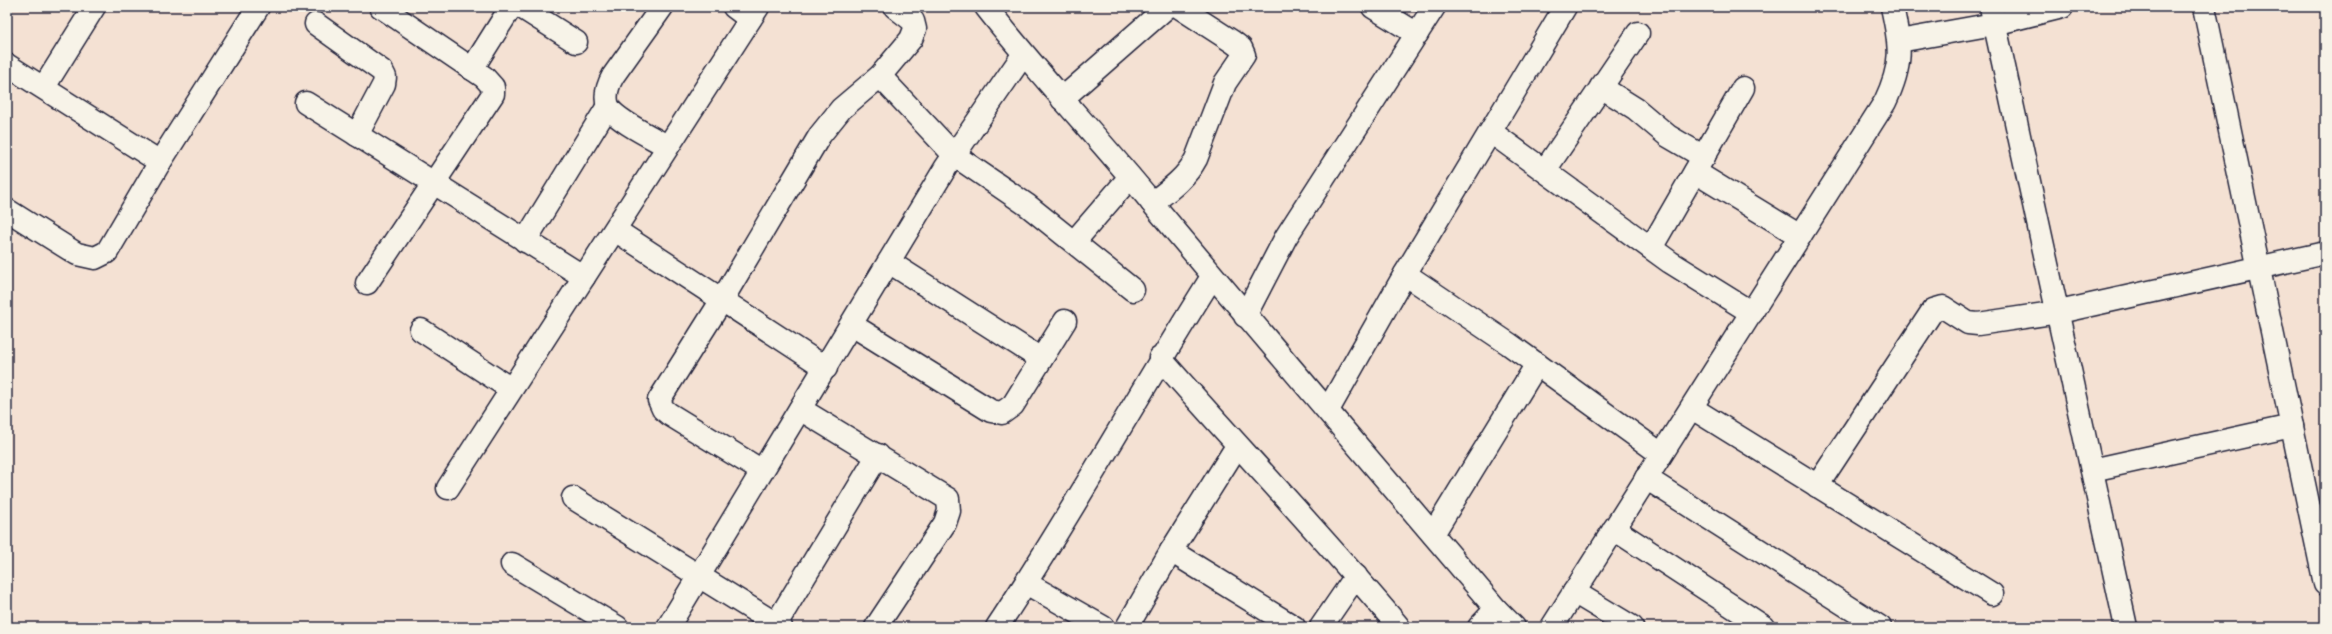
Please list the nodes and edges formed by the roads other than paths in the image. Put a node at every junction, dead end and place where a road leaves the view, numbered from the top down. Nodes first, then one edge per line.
1 (94, 7) edge
2 (258, 7) edge
3 (381, 7) edge
4 (511, 7) edge
5 (521, 7) edge
6 (662, 7) edge
7 (894, 7) edge
8 (986, 7) edge
9 (1167, 7) edge
10 (1179, 7) edge
11 (1374, 7) edge
12 (1434, 7) edge
13 (1565, 7) edge
14 (1892, 7) edge
15 (2062, 7) edge
16 (2204, 7) edge
17 (748, 11) edge
18 (1993, 15) edge
19 (316, 24) dead end
20 (1638, 33) dead end
21 (1417, 34) junction
22 (1899, 41) junction
23 (576, 42) dead end
24 (1024, 55) junction
25 (7, 65) edge
26 (472, 69) junction
27 (880, 76) junction
28 (44, 87) junction
29 (1601, 87) junction
30 (1743, 88) dead end
31 (1062, 99) junction
32 (306, 102) dead end
33 (608, 106) junction
34 (1491, 132) junction
35 (357, 135) junction
36 (667, 146) junction
37 (954, 155) junction
38 (160, 162) junction
39 (1699, 164) junction
40 (1545, 170) junction
41 (1130, 177) junction
42 (433, 183) junction
43 (1152, 203) junction
44 (7, 210) edge
45 (615, 230) junction
46 (1800, 236) junction
47 (526, 241) junction
48 (1074, 242) junction
49 (1651, 248) junction
50 (2325, 253) edge
51 (889, 262) junction
52 (2258, 267) junction
53 (1405, 274) junction
54 (1212, 276) junction
55 (584, 277) junction
56 (367, 283) dead end
57 (1133, 290) dead end
58 (722, 300) junction
59 (2059, 312) junction
60 (1752, 313) junction
61 (1245, 316) junction
62 (1065, 322) dead end
63 (852, 324) junction
64 (421, 330) dead end
65 (1160, 358) junction
66 (1041, 359) junction
67 (1537, 364) junction
68 (826, 368) junction
69 (512, 389) junction
70 (1692, 408) junction
71 (800, 409) junction
72 (1328, 410) junction
73 (2292, 426) junction
74 (1237, 446) junction
75 (1661, 454) junction
76 (878, 455) junction
77 (2092, 470) junction
78 (762, 471) junction
79 (1646, 478) junction
80 (1817, 486) junction
81 (448, 488) dead end
82 (2316, 492) edge
83 (573, 498) dead end
84 (1614, 529) junction
85 (1432, 534) junction
86 (1171, 551) junction
87 (512, 564) dead end
88 (698, 574) junction
89 (1356, 576) junction
90 (1026, 583) junction
91 (2325, 584) edge
92 (1574, 592) junction
93 (1992, 594) dead end
94 (1496, 609) junction
95 (778, 625) edge
96 (617, 627) edge
97 (668, 627) edge
98 (876, 627) edge
99 (997, 627) edge
100 (1103, 627) edge
101 (1127, 627) edge
102 (1294, 627) edge
103 (1321, 627) edge
104 (1399, 627) edge
105 (1479, 627) edge
106 (1514, 627) edge
107 (1552, 627) edge
108 (1632, 627) edge
109 (1764, 627) edge
110 (1880, 627) edge
111 (2126, 627) edge

1 - 28 street
2 - 38 street
3 - 26 street
4 - 26 street
5 - 23 street
6 - 33 street
7 - 27 street
8 - 24 street
9 - 31 street
10 - 43 street
11 - 21 street
12 - 21 street
13 - 34 street
14 - 22 street
15 - 18 street
16 - 52 street
17 - 36 street
18 - 22 street
18 - 59 street
19 - 35 street
20 - 29 street
21 - 61 street
22 - 46 street
24 - 31 street
24 - 37 street
25 - 28 street
26 - 42 street
27 - 37 street
27 - 58 street
28 - 38 street
29 - 39 street
29 - 40 street
30 - 39 street
31 - 41 street
32 - 35 street
33 - 36 street
33 - 47 street
34 - 40 street
34 - 53 street
35 - 42 street
36 - 45 street
37 - 48 street
37 - 51 street
38 - 44 street
39 - 46 street
39 - 49 street
40 - 49 street
41 - 43 street
41 - 48 street
42 - 47 street
42 - 56 street
43 - 54 street
45 - 55 street
45 - 58 street
46 - 60 street
47 - 55 street
48 - 57 street
49 - 60 street
50 - 52 street
51 - 63 street
51 - 66 street
52 - 59 street
52 - 73 street
53 - 67 street
53 - 72 street
54 - 61 street
54 - 65 street
55 - 69 street
58 - 68 street
58 - 78 street
59 - 77 street
59 - 80 street
60 - 70 street
61 - 72 street
62 - 66 street
63 - 66 street
63 - 68 street
64 - 69 street
65 - 74 street
65 - 90 street
67 - 75 street
67 - 85 street
68 - 71 street
69 - 81 street
70 - 75 street
70 - 80 street
71 - 76 street
71 - 78 street
72 - 85 street
73 - 77 street
73 - 82 street
74 - 86 street
74 - 89 street
75 - 79 street
76 - 95 street
76 - 98 street
77 - 111 street
78 - 88 street
79 - 84 street
79 - 110 street
80 - 93 street
82 - 91 street
83 - 88 street
84 - 92 street
84 - 109 street
85 - 94 street
86 - 101 street
86 - 102 street
87 - 96 street
88 - 95 street
88 - 97 street
89 - 103 street
89 - 104 street
90 - 99 street
90 - 100 street
92 - 107 street
92 - 108 street
94 - 105 street
94 - 106 street

